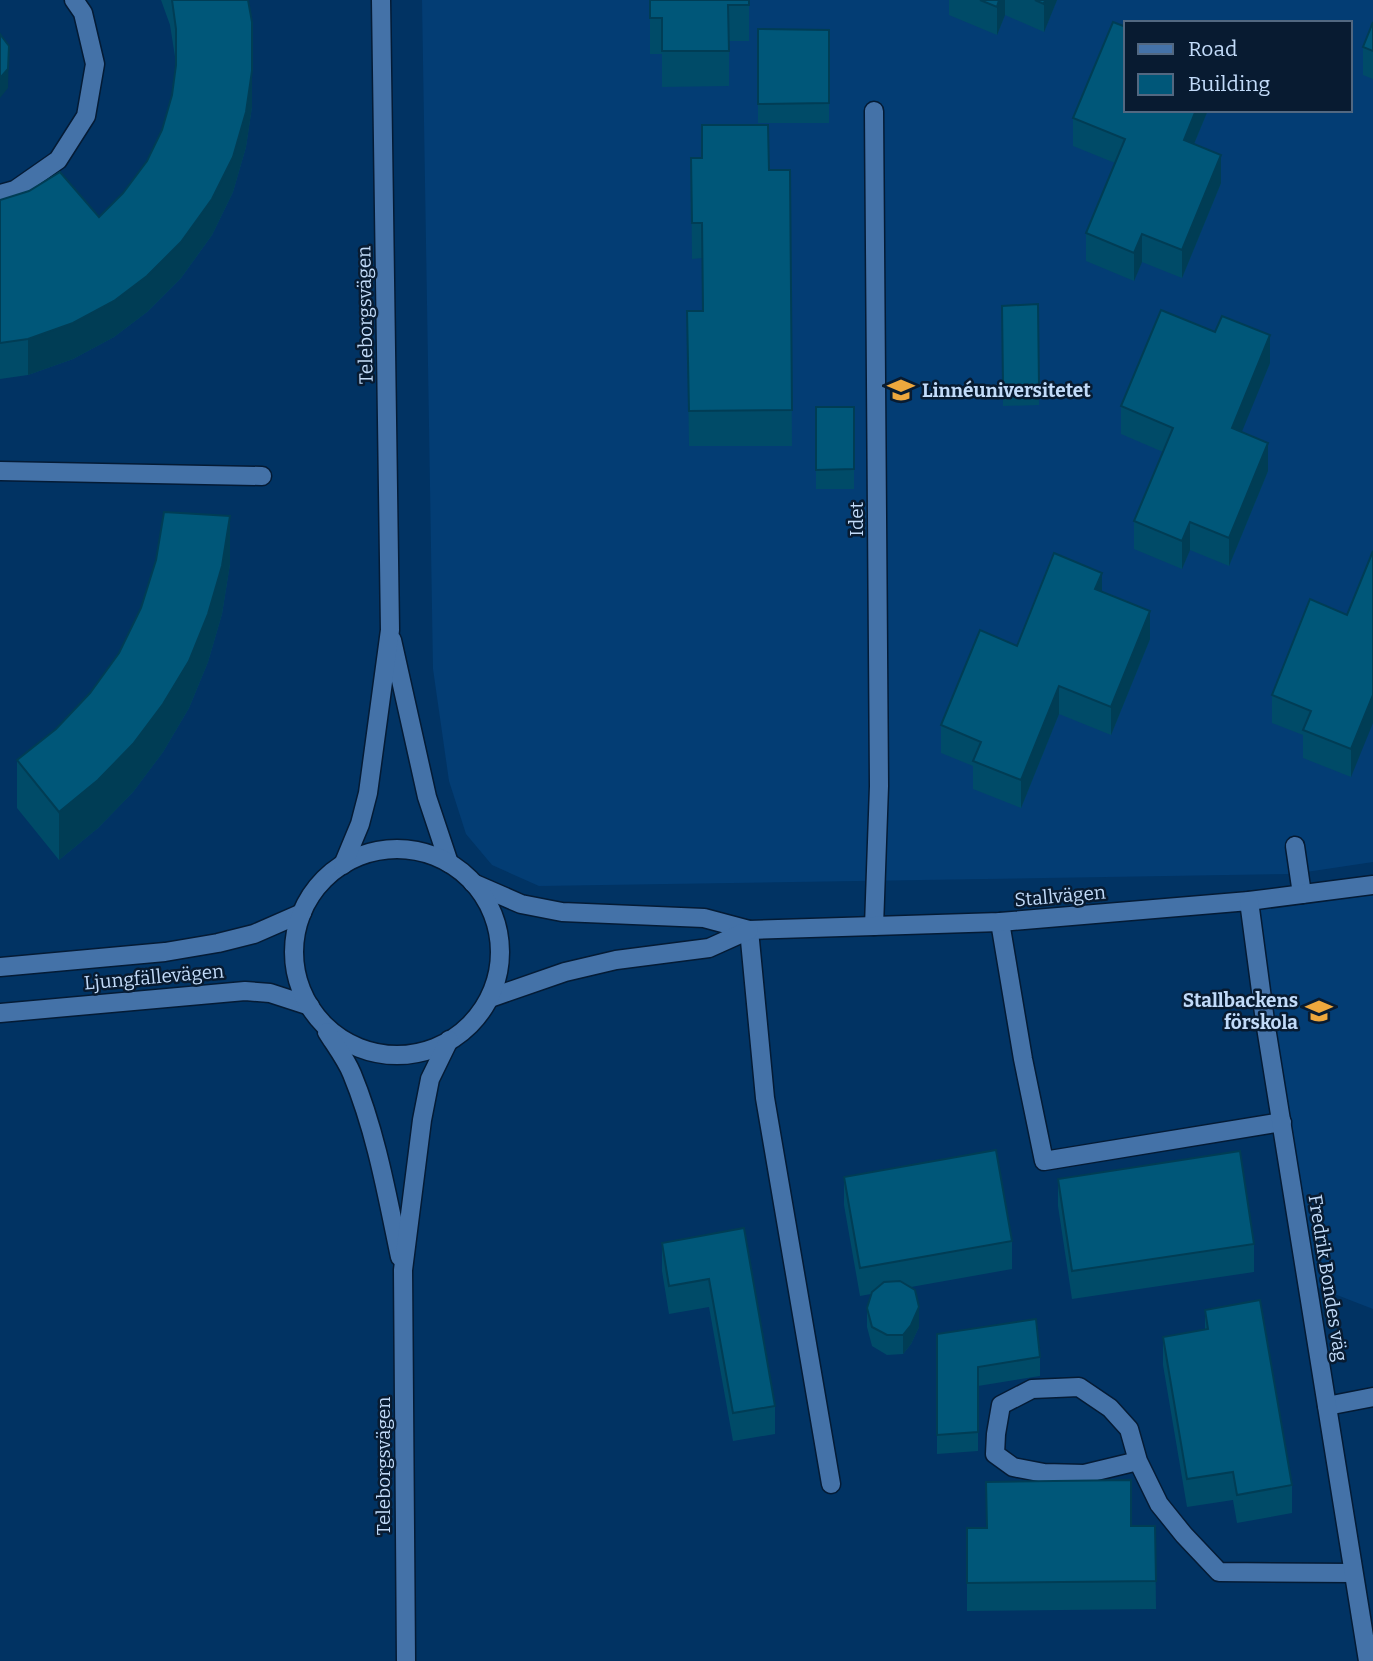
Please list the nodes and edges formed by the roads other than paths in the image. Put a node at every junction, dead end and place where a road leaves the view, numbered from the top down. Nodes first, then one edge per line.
1 (74, 0) edge
2 (381, 0) edge
3 (874, 111) dead end
4 (0, 194) edge
5 (0, 471) edge
6 (262, 476) dead end
7 (390, 630) junction
8 (1295, 846) dead end
9 (449, 863) junction
10 (343, 865) junction
11 (473, 883) junction
12 (1373, 885) edge
13 (1302, 894) junction
14 (1249, 901) junction
15 (302, 913) junction
16 (1000, 922) junction
17 (874, 926) junction
18 (749, 930) junction
19 (0, 967) edge
20 (489, 998) junction
21 (0, 1013) edge
22 (315, 1013) junction
23 (449, 1041) junction
24 (1282, 1122) junction
25 (402, 1270) junction
26 (1373, 1397) edge
27 (1327, 1406) junction
28 (1138, 1461) junction
29 (831, 1484) dead end
30 (1353, 1573) junction
31 (406, 1661) edge
32 (1368, 1661) edge

1 - 4 main road
2 - 7 main road, Teleborgsvägen
3 - 17 main road, Idet
5 - 6 main road
7 - 9 main road, Teleborgsvägen
7 - 10 main road, Teleborgsvägen
8 - 13 main road
9 - 10 main road
9 - 11 main road
10 - 15 main road
11 - 18 main road, Stallvägen
11 - 20 main road
12 - 13 main road, Stallvägen
13 - 14 main road, Stallvägen
14 - 16 main road, Stallvägen
14 - 24 main road, Fredrik Bondes väg
15 - 19 main road, Ljungfällevägen
15 - 22 main road
16 - 17 main road, Stallvägen
16 - 24 main road
17 - 18 main road, Stallvägen
18 - 20 main road, Stallvägen
18 - 29 main road
20 - 23 main road
21 - 22 main road, Ljungfällevägen
22 - 23 main road
22 - 25 main road, Teleborgsvägen
23 - 25 main road, Teleborgsvägen
24 - 27 main road, Fredrik Bondes väg
25 - 31 main road, Teleborgsvägen
26 - 27 main road
27 - 30 main road, Fredrik Bondes väg
28 - 28 main road
28 - 30 main road
30 - 32 main road, Fredrik Bondes väg

